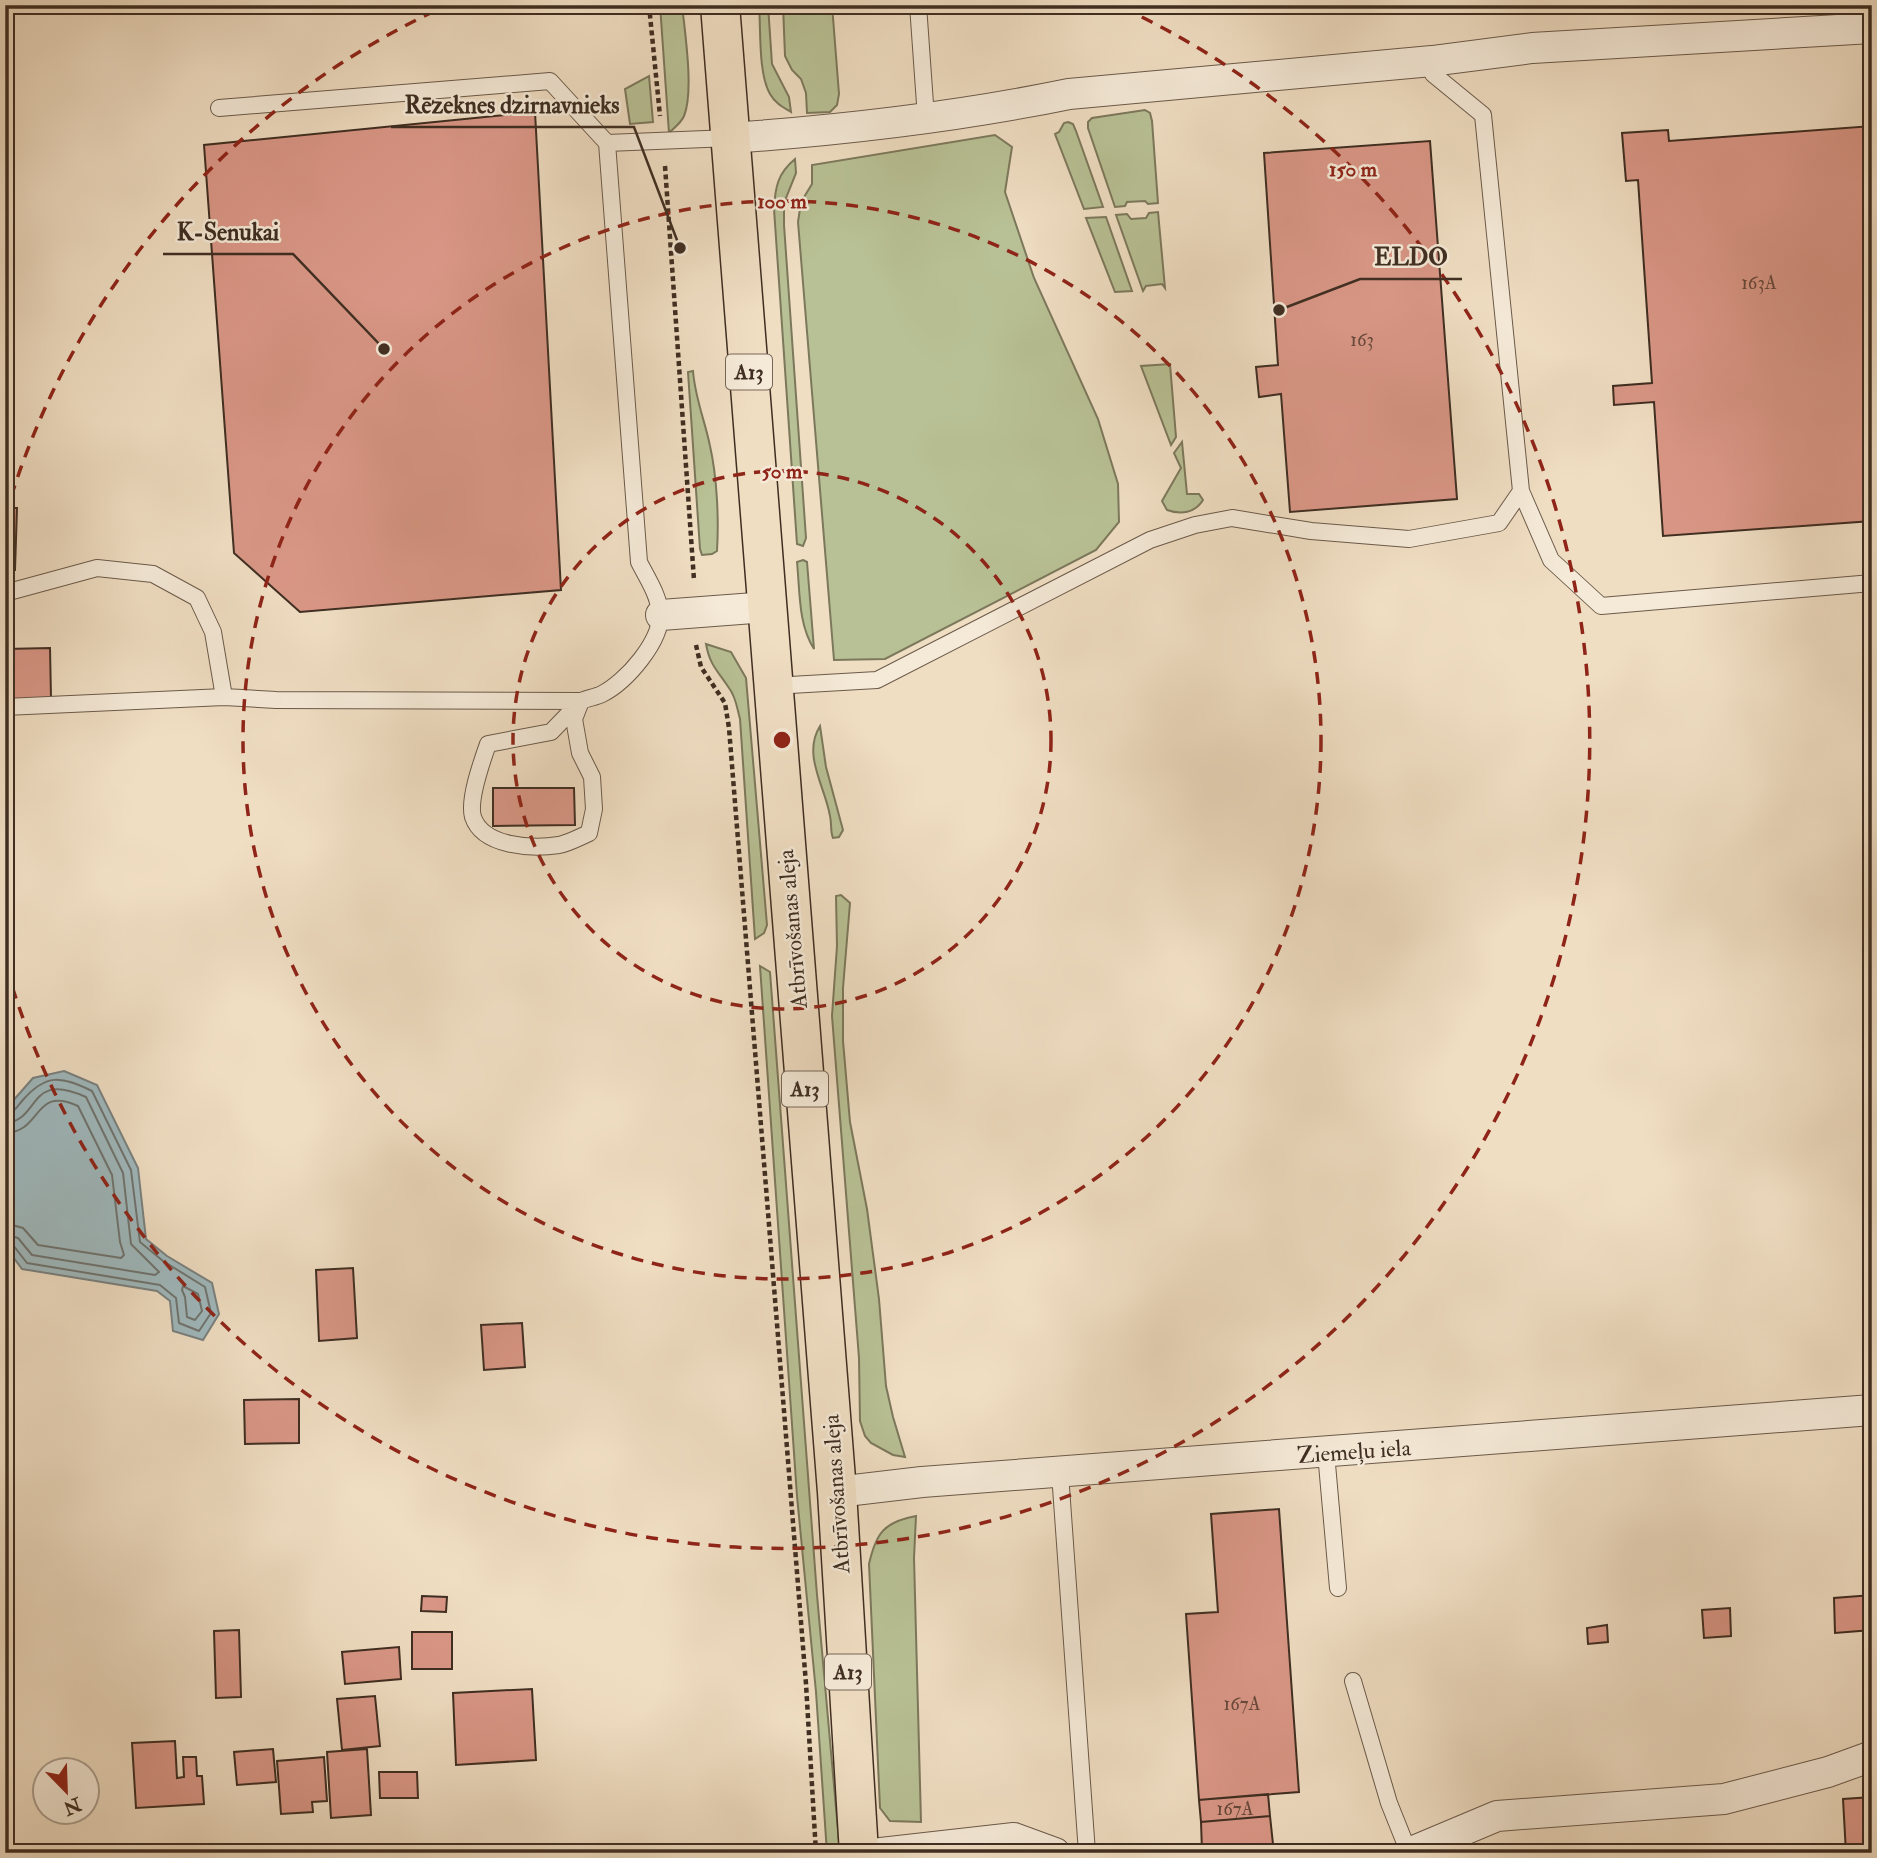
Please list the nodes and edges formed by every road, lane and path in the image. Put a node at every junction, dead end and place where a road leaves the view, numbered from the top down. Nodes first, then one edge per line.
1 (649, 5) edge
2 (720, 5) edge
3 (918, 5) edge
4 (1872, 28) edge
5 (1432, 61) junction
6 (219, 108) dead end
7 (926, 118) junction
8 (730, 138) junction
9 (663, 141) junction
10 (607, 143) junction
11 (1521, 491) junction
12 (1872, 583) edge
13 (5, 593) edge
14 (767, 607) junction
15 (696, 612) junction
16 (661, 615) junction
17 (773, 685) junction
18 (225, 697) junction
19 (581, 701) junction
20 (5, 707) edge
21 (1872, 1410) edge
22 (1326, 1453) junction
23 (1060, 1473) junction
24 (837, 1492) junction
25 (1338, 1588) dead end
26 (1353, 1681) dead end
27 (1872, 1756) edge
28 (816, 1853) edge
29 (859, 1853) edge
30 (881, 1853) edge
31 (1055, 1853) edge
32 (1087, 1853) edge
33 (1409, 1853) edge

1 - 9 path
2 - 8 main road, Atbrīvošanas aleja / A13
3 - 7 lane
4 - 5 street
5 - 7 street
5 - 11 lane
6 - 10 lane
7 - 8 street
8 - 9 lane
8 - 14 main road, Atbrīvošanas aleja / A13
9 - 10 lane
9 - 15 path
10 - 16 lane
11 - 12 lane
11 - 17 lane
13 - 18 lane
14 - 15 street
14 - 17 main road, Atbrīvošanas aleja / A13
15 - 16 street
15 - 28 path
16 - 19 lane
17 - 24 main road, Atbrīvošanas aleja / A13
18 - 19 lane
18 - 20 lane
19 - 19 lane
21 - 22 street, Ziemeļu iela
22 - 23 street, Ziemeļu iela
22 - 25 lane
23 - 24 street, Ziemeļu iela
23 - 32 lane
24 - 29 main road, Atbrīvošanas aleja / A13
26 - 33 lane
27 - 33 street
30 - 31 street

